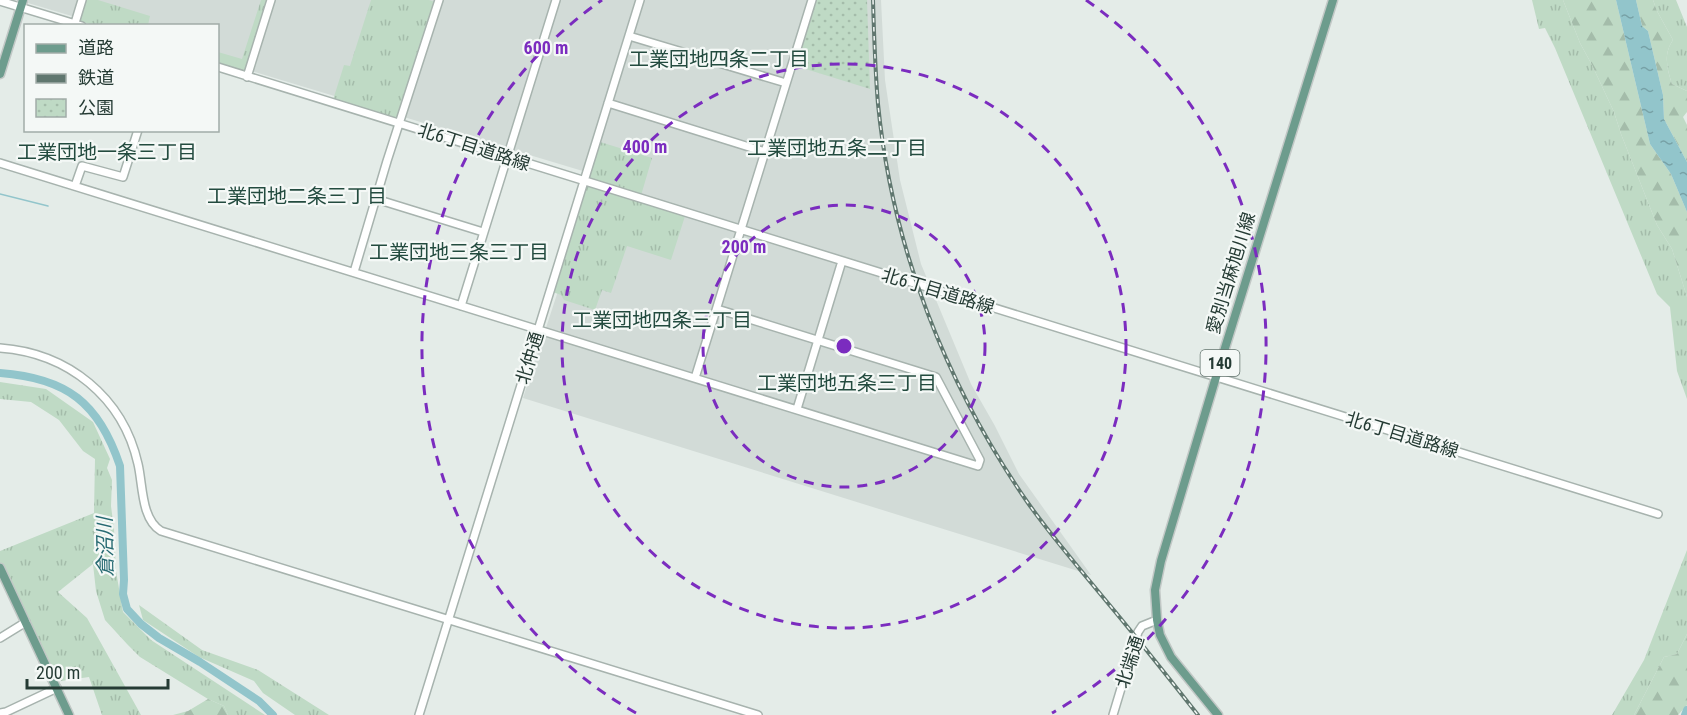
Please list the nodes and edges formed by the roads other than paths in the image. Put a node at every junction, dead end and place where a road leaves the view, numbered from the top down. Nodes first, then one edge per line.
1 (82, 0) edge
2 (271, 0) edge
3 (439, 0) edge
4 (556, 0) edge
5 (640, 0) edge
6 (812, 0) edge
7 (1333, 0) edge
8 (0, 1) edge
9 (22, 4) edge
10 (79, 24) edge
11 (629, 36) junction
12 (219, 67) edge
13 (0, 74) edge
14 (248, 76) junction
15 (786, 83) junction
16 (608, 104) junction
17 (400, 123) junction
18 (137, 132) edge
19 (765, 152) junction
20 (507, 157) junction
21 (0, 163) edge
22 (584, 181) junction
23 (75, 186) junction
24 (376, 199) junction
25 (741, 230) junction
26 (483, 232) junction
27 (842, 261) junction
28 (354, 272) junction
29 (461, 306) junction
30 (717, 309) junction
31 (538, 330) junction
32 (818, 339) junction
33 (0, 348) edge
34 (1216, 377) junction
35 (695, 378) junction
36 (797, 409) junction
37 (1658, 514) dead end
38 (0, 568) edge
39 (448, 619) junction
40 (1157, 620) junction
41 (26, 622) junction
42 (0, 638) edge
43 (57, 688) junction
44 (0, 714) edge
45 (69, 715) edge
46 (419, 715) edge
47 (758, 715) edge
48 (1113, 715) edge
49 (1218, 715) edge

1 - 10 street
2 - 14 street
3 - 17 street
4 - 20 street
5 - 11 street, 北仲通
6 - 15 street
7 - 34 main road, 愛別当麻旭川線 / 140
8 - 9 street
9 - 10 street
9 - 13 main road
11 - 15 street
11 - 16 street, 北仲通
12 - 14 street, 北6丁目道路線
14 - 17 street, 北6丁目道路線
15 - 19 street
16 - 19 street
16 - 22 street, 北仲通
17 - 20 street, 北6丁目道路線
17 - 24 street
18 - 23 street
19 - 25 street
20 - 22 street, 北6丁目道路線
20 - 26 street
21 - 23 street
22 - 25 street, 北6丁目道路線
22 - 31 street, 北仲通
23 - 28 street
24 - 26 street
24 - 28 street
25 - 27 street, 北6丁目道路線
25 - 30 street
26 - 29 street
27 - 32 street
27 - 34 street, 北6丁目道路線
28 - 29 street
29 - 31 street
30 - 32 street
30 - 35 street
31 - 35 street
31 - 39 street, 北仲通
32 - 36 street
32 - 36 street
33 - 39 street
34 - 37 street, 北6丁目道路線
34 - 40 main road, 愛別当麻旭川線 / 140
35 - 36 street
38 - 41 main road
39 - 46 street, 北仲通
39 - 47 street
40 - 48 street, 北端通
40 - 49 main road, 愛別当麻旭川線 / 140
41 - 42 street
41 - 43 main road
43 - 44 street
43 - 45 main road

